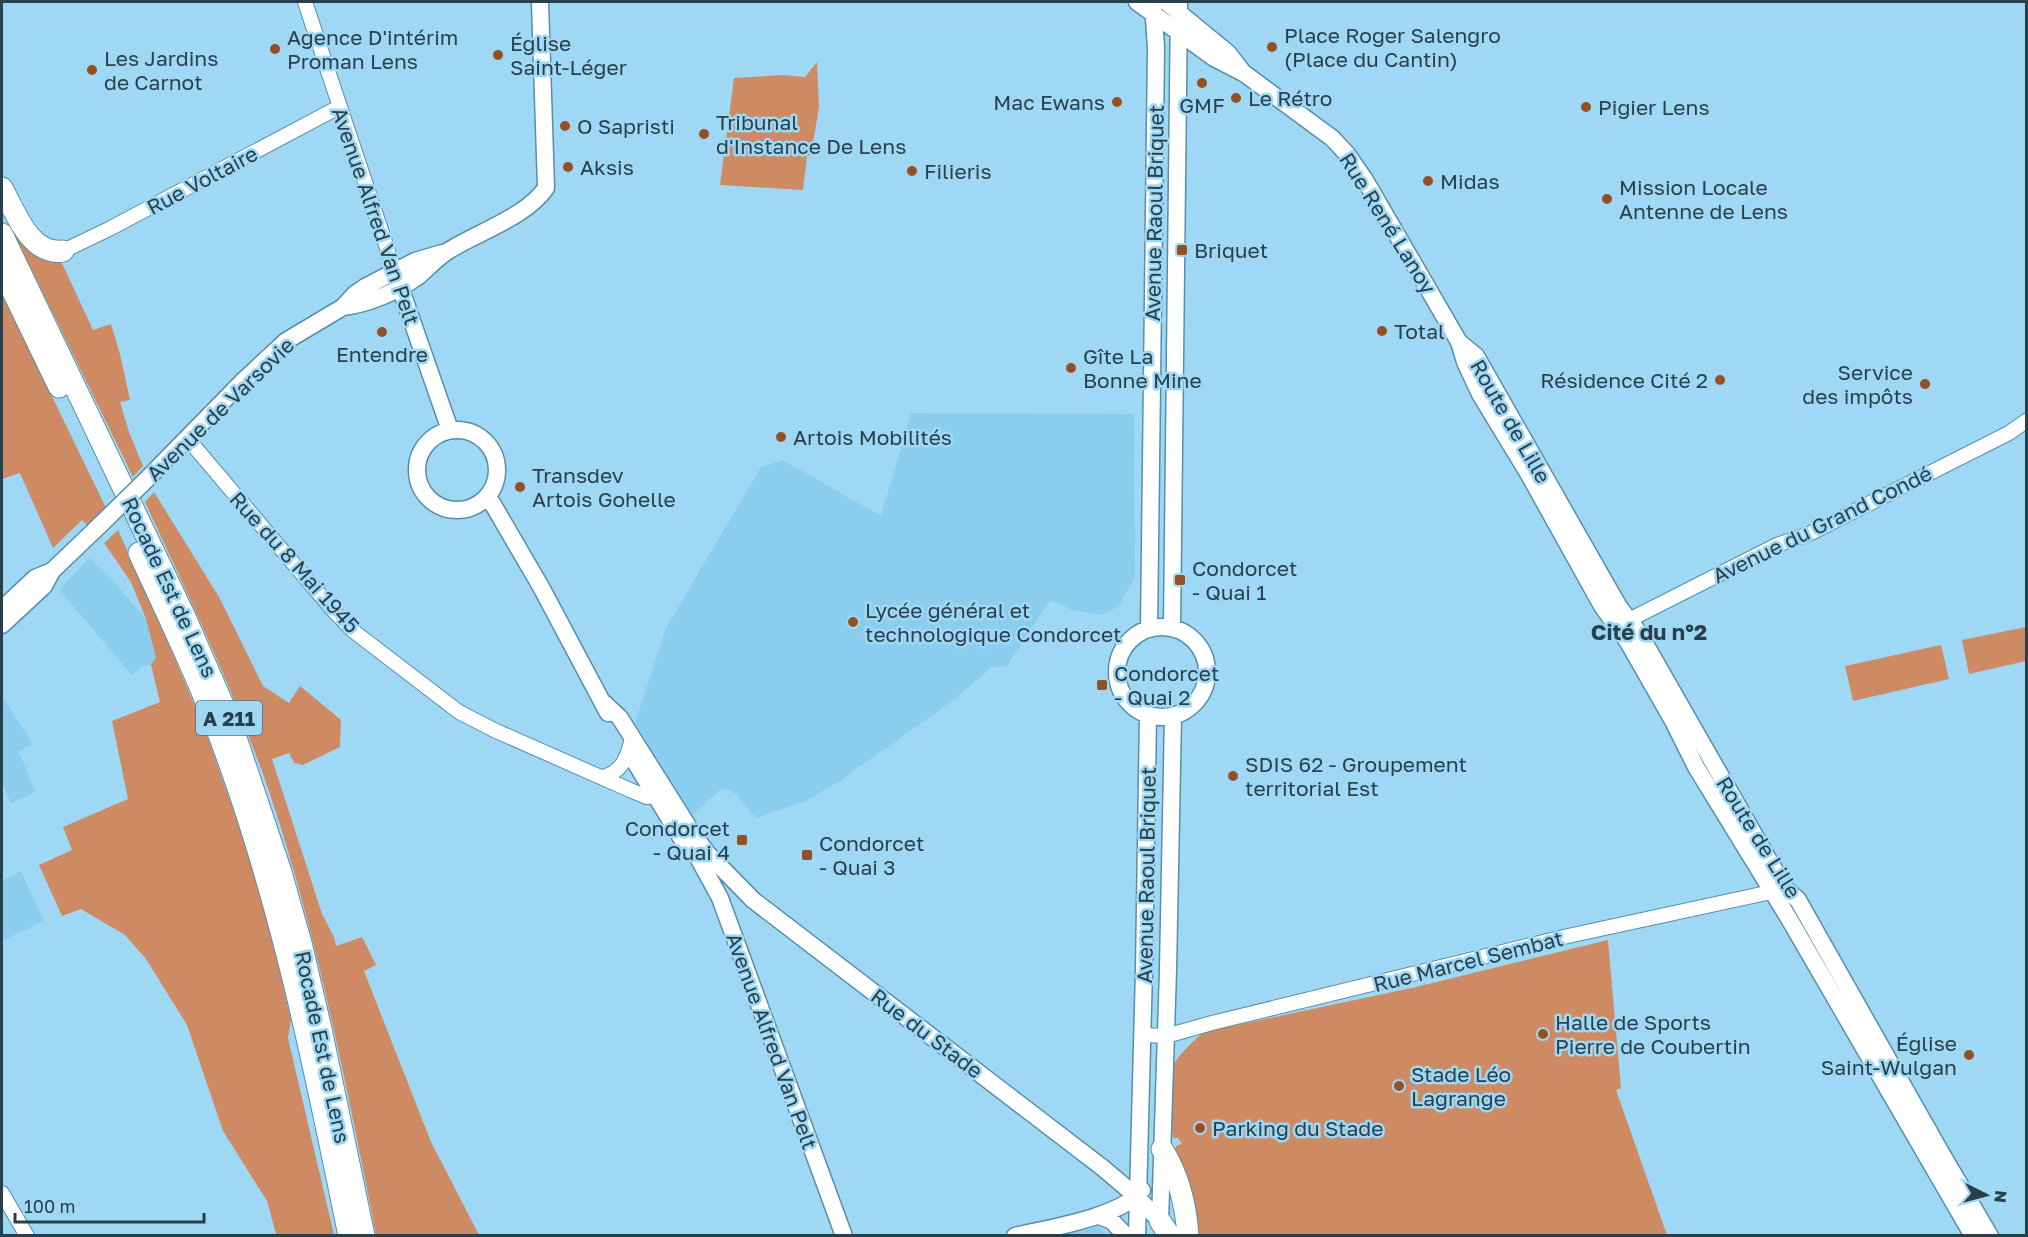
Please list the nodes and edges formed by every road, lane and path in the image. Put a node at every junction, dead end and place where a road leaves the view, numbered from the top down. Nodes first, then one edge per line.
1 (305, 2) edge
2 (540, 2) edge
3 (1137, 2) edge
4 (1166, 5) edge
5 (1178, 32) junction
6 (1245, 74) junction
7 (339, 107) junction
8 (2, 188) edge
9 (2, 234) edge
10 (63, 251) joint
11 (2, 269) edge
12 (397, 279) junction
13 (1460, 342) joint
14 (2026, 421) edge
15 (450, 430) junction
16 (187, 438) junction
17 (488, 496) junction
18 (11, 606) edge
19 (1622, 623) junction
20 (2, 625) edge
21 (1172, 628) junction
22 (1149, 629) junction
23 (1148, 715) junction
24 (1173, 716) junction
25 (631, 745) junction
26 (602, 777) junction
27 (656, 796) junction
28 (684, 819) junction
29 (693, 850) junction
30 (719, 866) joint
31 (1779, 890) junction
32 (720, 898) junction
33 (753, 900) junction
34 (729, 921) junction
35 (1142, 1035) junction
36 (1166, 1036) junction
37 (1162, 1157) junction
38 (2, 1193) edge
39 (1137, 1197) junction
40 (1099, 1216) junction
41 (1164, 1231) edge
42 (27, 1236) edge
43 (349, 1236) edge
44 (364, 1236) edge
45 (844, 1236) edge
46 (1015, 1236) edge
47 (1126, 1236) edge
48 (1137, 1236) edge
49 (1188, 1236) edge
50 (1973, 1236) edge
51 (1990, 1236) edge

1 - 7 street, Avenue Alfred Van Pelt
2 - 12 main road, Avenue de Varsovie
3 - 4 main road, Rue René Lanoy
4 - 5 main road, Rue René Lanoy
4 - 5 main road, Avenue Raoul Briquet
4 - 6 main road, Rue René Lanoy
4 - 22 main road, Avenue Raoul Briquet
5 - 6 main road, Rue René Lanoy
5 - 21 main road, Avenue Raoul Briquet
6 - 13 main road, Rue René Lanoy
7 - 10 street, Rue Voltaire
7 - 12 street, Avenue Alfred Van Pelt
8 - 10 highway
9 - 44 highway, Rocade Est de Lens / A 211
11 - 43 highway, Rocade Est de Lens / A 211
12 - 15 main road, Avenue Alfred Van Pelt
12 - 16 main road, Avenue de Varsovie
13 - 19 main road, Route de Lille
14 - 19 street, Avenue du Grand Condé
15 - 17 main road
15 - 17 main road
16 - 18 main road, Avenue de Varsovie, bridge
16 - 26 street, Rue du 8 Mai 1945
17 - 25 main road, Avenue Alfred Van Pelt
18 - 20 main road, Avenue de Varsovie
19 - 31 main road, Route de Lille
21 - 22 main road
21 - 24 main road
22 - 23 main road
23 - 24 main road
23 - 35 main road, Avenue Raoul Briquet
24 - 36 main road, Avenue Raoul Briquet
25 - 26 street
25 - 27 main road, Avenue Alfred Van Pelt
25 - 28 main road, Avenue Alfred Van Pelt
26 - 27 street, Rue du 8 Mai 1945
27 - 29 main road, Avenue Alfred Van Pelt
28 - 29 main road, Avenue Alfred Van Pelt
28 - 30 main road, Avenue Alfred Van Pelt
29 - 32 main road, Avenue Alfred Van Pelt
30 - 33 main road, Rue du Stade
31 - 36 street, Rue Marcel Sembat
31 - 50 main road, Route de Lille
31 - 51 main road, Route de Lille
32 - 33 main road
32 - 34 main road, Avenue Alfred Van Pelt
33 - 34 main road
33 - 39 main road, Rue du Stade
34 - 45 main road, Avenue Alfred Van Pelt
35 - 36 street
35 - 39 main road, Avenue Raoul Briquet
36 - 37 main road, Avenue Raoul Briquet
37 - 39 main road
37 - 41 main road, Avenue Raoul Briquet
37 - 49 highway
38 - 42 street
39 - 40 main road
39 - 41 main road, Rue du Stade
39 - 48 main road, Avenue Raoul Briquet
40 - 46 main road
40 - 47 main road

